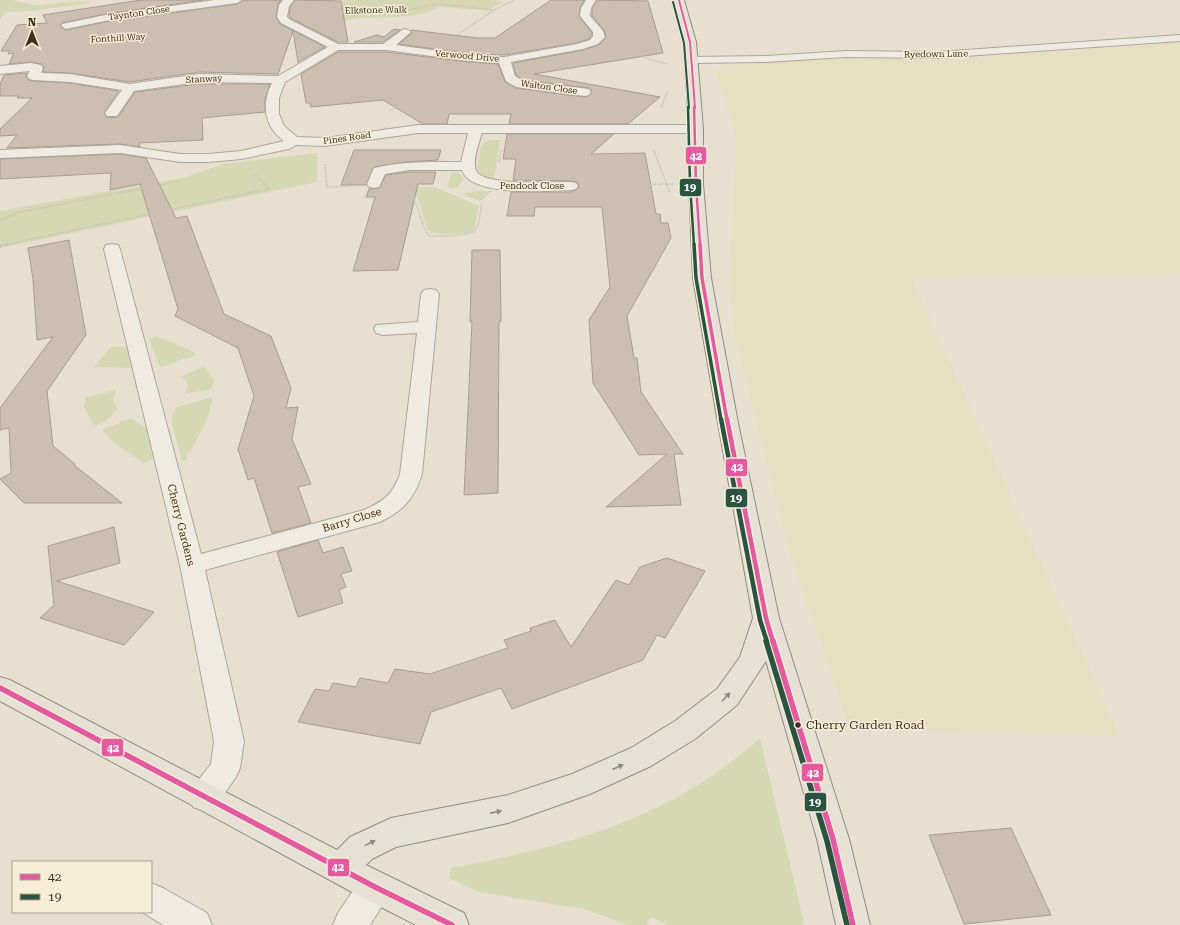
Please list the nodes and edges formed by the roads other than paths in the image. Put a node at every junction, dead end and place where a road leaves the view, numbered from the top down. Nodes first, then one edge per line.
1 (237, 0) edge
2 (274, 0) edge
3 (288, 0) edge
4 (590, 0) edge
5 (679, 0) edge
6 (66, 26) road end
7 (406, 32) dead end
8 (1180, 38) edge
9 (336, 47) junction
10 (386, 47) junction
11 (504, 60) junction
12 (691, 60) junction
13 (4, 74) edge
14 (280, 80) junction
15 (130, 88) junction
16 (585, 92) dead end
17 (112, 113) dead end
18 (476, 129) junction
19 (696, 129) junction
20 (294, 141) junction
21 (0, 154) edge
22 (468, 166) junction
23 (374, 184) dead end
24 (571, 186) road end
25 (112, 249) dead end
26 (430, 294) dead end
27 (426, 327) junction
28 (383, 329) dead end
29 (192, 565) junction
30 (766, 618) junction
31 (0, 688) edge
32 (204, 797) junction
33 (341, 868) junction
34 (375, 887) junction
35 (152, 900) edge
36 (195, 925) edge
37 (350, 925) edge
38 (452, 925) edge
39 (853, 925) edge

1 - 6 street, Taynton Close
2 - 3 street
3 - 9 street
4 - 11 street, Verwood Drive
5 - 12 main road
7 - 10 street
8 - 12 street, Ryedown Lane
9 - 10 street, Verwood Drive
9 - 14 street
10 - 11 street, Verwood Drive
11 - 16 street, Walton Close
12 - 19 main road
13 - 15 street, Stanway
14 - 15 street, Stanway
14 - 20 street
15 - 17 street
18 - 19 street, Pines Road
18 - 20 street, Pines Road
18 - 22 street
19 - 30 main road
20 - 21 street, Pines Road
22 - 23 street
22 - 24 street, Pendock Close
25 - 29 street, Cherry Gardens
26 - 27 street, Barry Close
27 - 28 street
27 - 29 street, Barry Close
29 - 32 street, Cherry Gardens
33 -> 30 main road
30 - 39 main road
31 - 32 main road
32 - 33 main road
33 - 34 main road
34 - 37 street
34 - 38 main road
35 - 36 street

